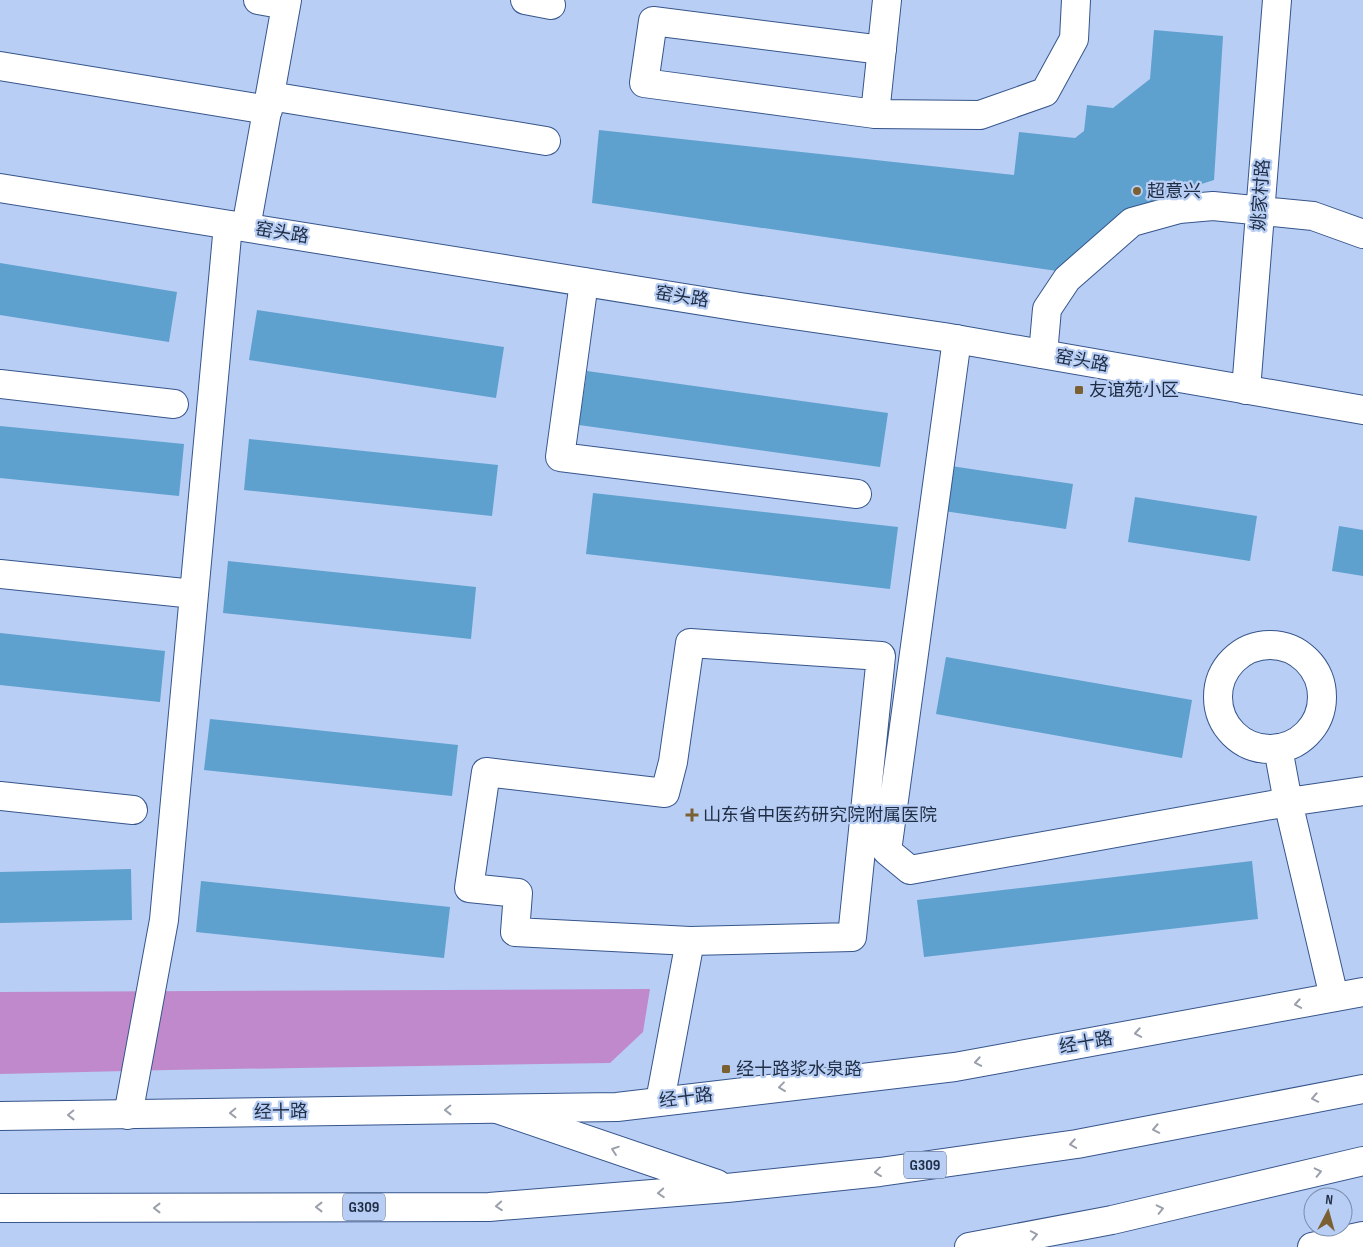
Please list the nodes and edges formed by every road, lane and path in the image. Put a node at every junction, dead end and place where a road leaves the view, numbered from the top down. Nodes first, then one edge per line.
1 (258, 0) edge
2 (524, 0) edge
3 (887, 0) edge
4 (1076, 0) edge
5 (1276, 0) edge
6 (287, 3) edge
7 (551, 5) dead end
8 (882, 50) junction
9 (0, 66) edge
10 (269, 103) junction
11 (875, 114) junction
12 (546, 141) dead end
13 (0, 188) edge
14 (1260, 210) junction
15 (238, 224) junction
16 (1363, 234) edge
17 (584, 282) junction
18 (957, 339) junction
19 (1042, 354) junction
20 (0, 384) edge
21 (1246, 390) junction
22 (174, 404) dead end
23 (1363, 410) edge
24 (857, 494) dead end
25 (0, 574) edge
26 (194, 594) junction
27 (1278, 748) dead end
28 (1363, 791) edge
29 (0, 796) edge
30 (1288, 802) junction
31 (133, 810) dead end
32 (690, 941) junction
33 (1363, 992) edge
34 (1334, 997) junction
35 (1363, 1089) edge
36 (660, 1102) junction
37 (497, 1109) junction
38 (128, 1115) junction
39 (0, 1116) edge
40 (1363, 1161) edge
41 (727, 1188) junction
42 (0, 1208) edge
43 (1363, 1236) edge
44 (969, 1247) edge
45 (1312, 1247) edge

1 - 6 main road
2 - 7 main road
3 - 8 main road
4 - 11 main road
5 - 14 main road, 姚家村路
6 - 10 main road
8 - 11 main road
8 - 11 main road
9 - 10 main road
10 - 12 main road
10 - 15 main road
13 - 15 main road, 窑头路
14 - 16 main road
14 - 19 main road
14 - 21 main road, 姚家村路
15 - 17 main road, 窑头路
15 - 26 main road
17 - 18 main road, 窑头路
17 - 24 main road
18 - 19 main road, 窑头路
18 - 30 main road
19 - 21 main road, 窑头路
20 - 22 main road
21 - 23 main road, 窑头路
25 - 26 main road
26 - 38 main road
27 - 30 main road
28 - 30 main road
29 - 31 main road
30 - 34 main road
32 - 32 main road
32 - 36 main road
33 - 34 main road, 经十路
34 -> 36 main road, 经十路
35 -> 41 main road, G309
36 - 37 main road, 经十路
37 -> 38 main road, 经十路
41 -> 37 main road
38 -> 39 main road, 经十路
44 -> 40 main road
41 -> 42 main road, G309
43 - 45 main road

